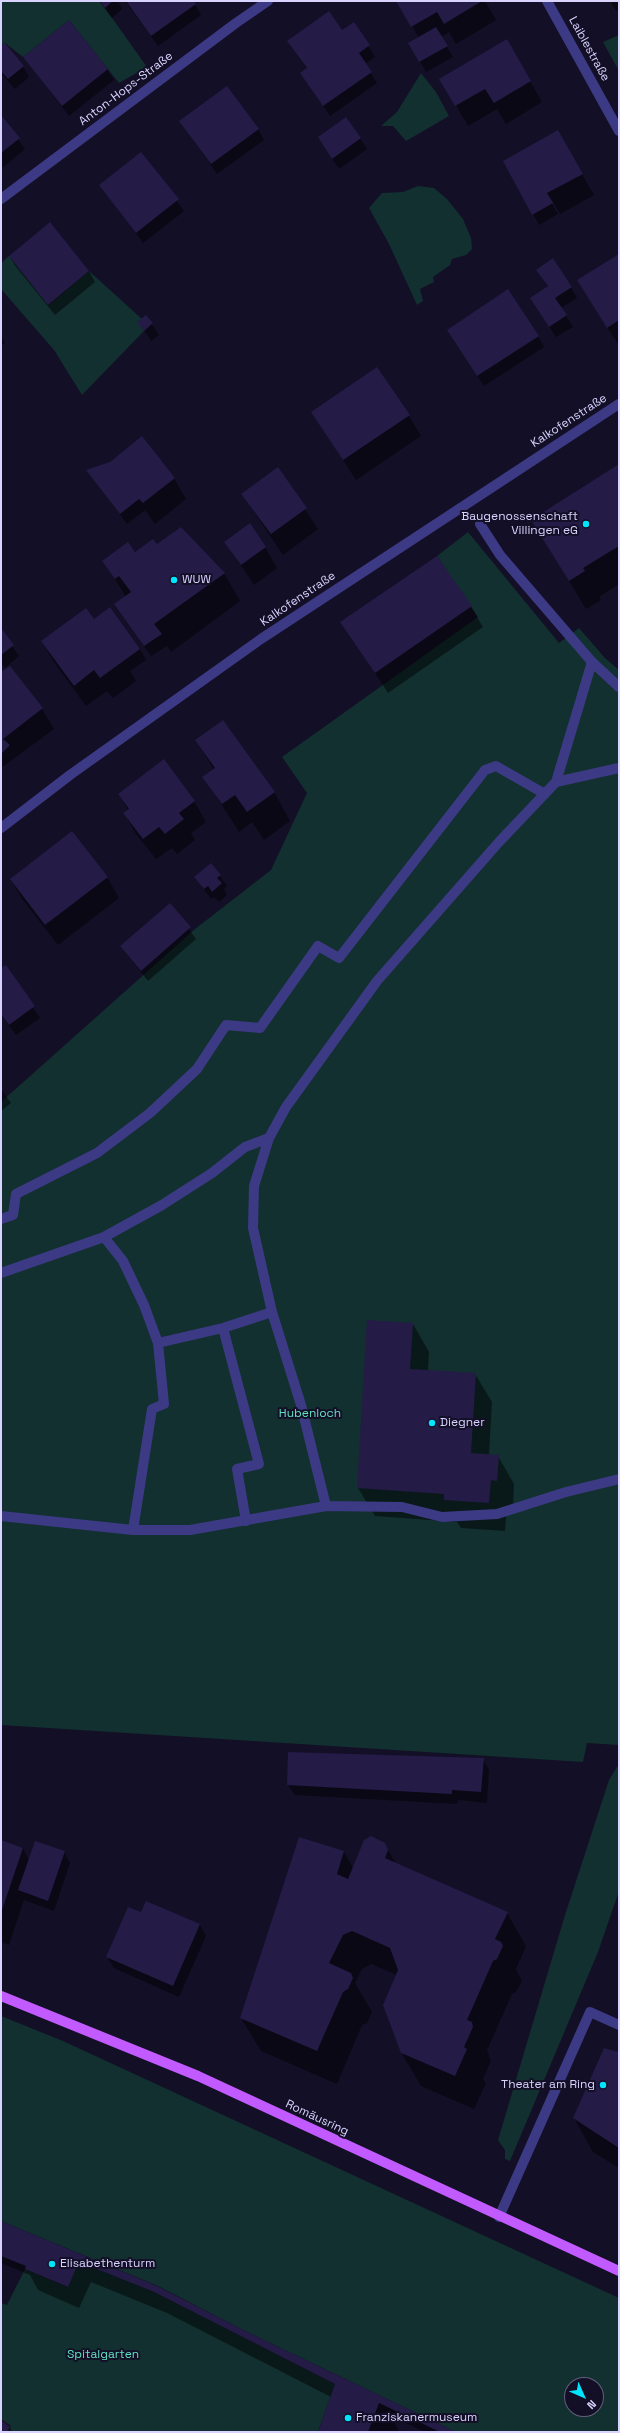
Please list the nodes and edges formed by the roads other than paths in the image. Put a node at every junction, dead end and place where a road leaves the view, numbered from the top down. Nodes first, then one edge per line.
1 (268, 1) edge
2 (547, 1) edge
3 (619, 131) edge
4 (1, 198) edge
5 (619, 404) edge
6 (480, 524) dead end
7 (592, 662) junction
8 (619, 687) edge
9 (619, 768) edge
10 (556, 782) junction
11 (545, 794) junction
12 (1, 828) edge
13 (269, 1138) junction
14 (1, 1219) edge
15 (104, 1238) junction
16 (1, 1273) edge
17 (272, 1312) junction
18 (223, 1328) junction
19 (158, 1343) junction
20 (619, 1479) edge
21 (326, 1506) junction
22 (1, 1516) edge
23 (246, 1521) junction
24 (133, 1530) junction
25 (1, 1996) edge
26 (619, 2025) edge
27 (499, 2217) junction
28 (619, 2271) edge

1 - 4 street, Anton-Hops-Straße
2 - 3 street, Laiblestraße
5 - 12 street, Kalkofenstraße
6 - 7 street
7 - 8 street
7 - 10 street
9 - 10 street
10 - 11 street
11 - 13 street
11 - 14 street
13 - 15 street
13 - 17 street
15 - 16 street
15 - 19 street
17 - 18 street
17 - 21 street
18 - 19 street
18 - 23 street
19 - 24 street
20 - 21 street
21 - 23 street
22 - 24 street
23 - 24 street
25 - 27 main road, Romäusring
26 - 27 street
27 - 28 main road, Romäusring

